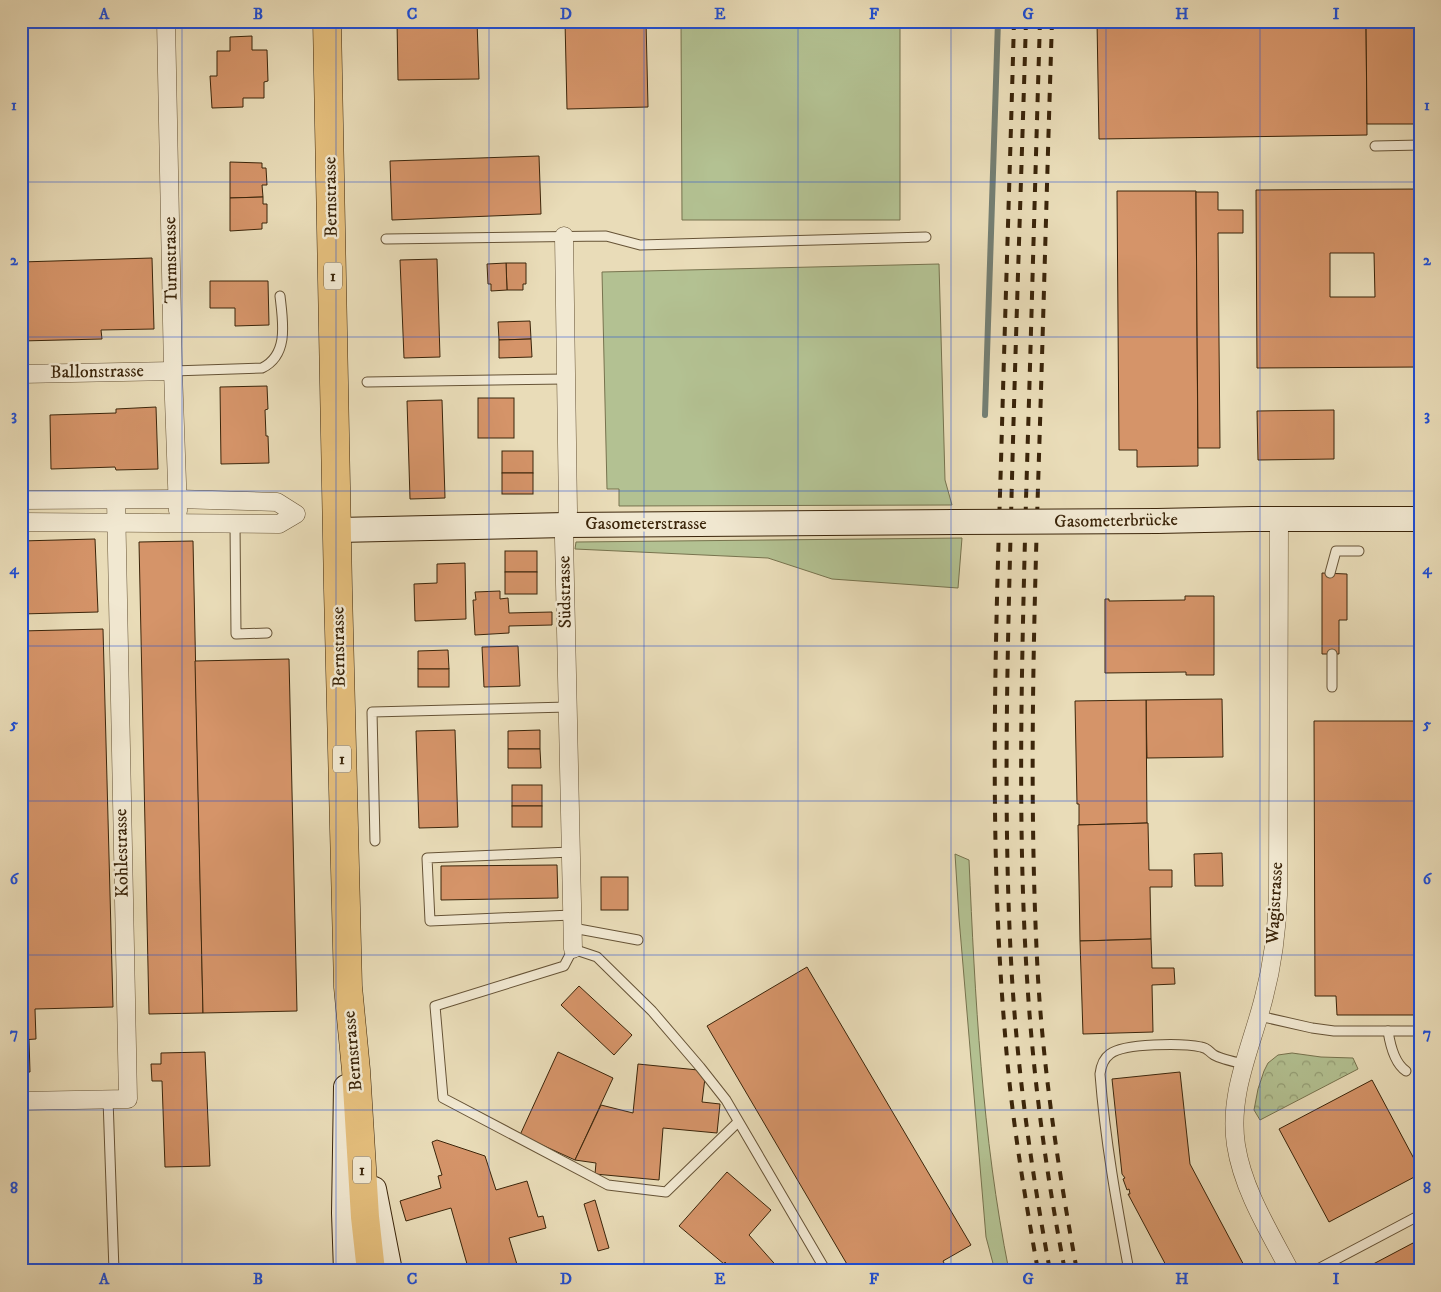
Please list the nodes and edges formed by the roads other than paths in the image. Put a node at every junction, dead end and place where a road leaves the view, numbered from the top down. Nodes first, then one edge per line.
1 (166, 21) edge
2 (327, 21) edge
3 (1420, 145) edge
4 (1375, 146) dead end
5 (564, 236) junction
6 (926, 237) dead end
7 (386, 240) dead end
8 (280, 296) dead end
9 (173, 371) junction
10 (21, 374) edge
11 (565, 379) junction
12 (367, 382) dead end
13 (177, 499) junction
14 (21, 500) edge
15 (116, 500) junction
16 (1420, 518) edge
17 (1279, 519) junction
18 (21, 522) edge
19 (116, 522) junction
20 (954, 522) joint
21 (178, 523) junction
22 (235, 524) junction
23 (566, 525) junction
24 (338, 530) junction
25 (1359, 551) dead end
26 (1330, 574) dead end
27 (267, 633) dead end
28 (1332, 654) dead end
29 (1332, 687) dead end
30 (568, 707) junction
31 (375, 841) dead end
32 (571, 852) junction
33 (573, 922) junction
34 (638, 940) dead end
35 (573, 949) junction
36 (348, 987) junction
37 (1259, 1016) junction
38 (1420, 1030) edge
39 (1388, 1031) junction
40 (1244, 1064) junction
41 (356, 1070) junction
42 (1406, 1071) dead end
43 (108, 1099) junction
44 (21, 1101) edge
45 (738, 1122) junction
46 (1420, 1215) edge
47 (114, 1271) edge
48 (346, 1271) edge
49 (371, 1271) edge
50 (390, 1271) edge
51 (826, 1271) edge
52 (1129, 1271) edge
53 (1290, 1271) edge
54 (1314, 1271) edge

1 - 9 street, Turmstrasse
2 - 24 main road, Bernstrasse / 1
3 - 4 lane
5 - 6 lane
5 - 7 lane
5 - 11 street, Südstrasse
8 - 9 lane
9 - 10 street, Ballonstrasse
9 - 13 street, Turmstrasse
11 - 12 lane
11 - 23 street, Südstrasse
13 - 15 street
13 - 21 street, Turmstrasse
13 - 22 street
14 - 15 street
15 - 19 street, Kohlestrasse
16 - 17 street
17 - 20 street, Gasometerbrücke, bridge
17 - 37 street, Wagistrasse
18 - 19 street
19 - 21 street
19 - 43 street, Kohlestrasse
20 - 23 street, Gasometerstrasse
21 - 22 street
22 - 27 lane
23 - 24 street, Gasometerstrasse
23 - 30 street, Südstrasse
24 - 36 main road, Bernstrasse / 1
25 - 26 lane
28 - 29 lane
30 - 31 lane
30 - 32 street, Südstrasse
32 - 33 street, Südstrasse
32 - 33 lane
33 - 34 lane
33 - 35 street, Südstrasse
35 - 45 lane
35 - 45 lane
36 - 41 main road, Bernstrasse / 1
36 - 48 street
37 - 39 lane
37 - 40 street, Wagistrasse
38 - 39 lane
39 - 42 lane
40 - 52 lane
40 - 53 street, Wagistrasse
41 - 49 main road, Bernstrasse / 1
41 - 50 street
43 - 44 street, Kohlestrasse
43 - 47 lane
45 - 51 lane
46 - 54 lane

